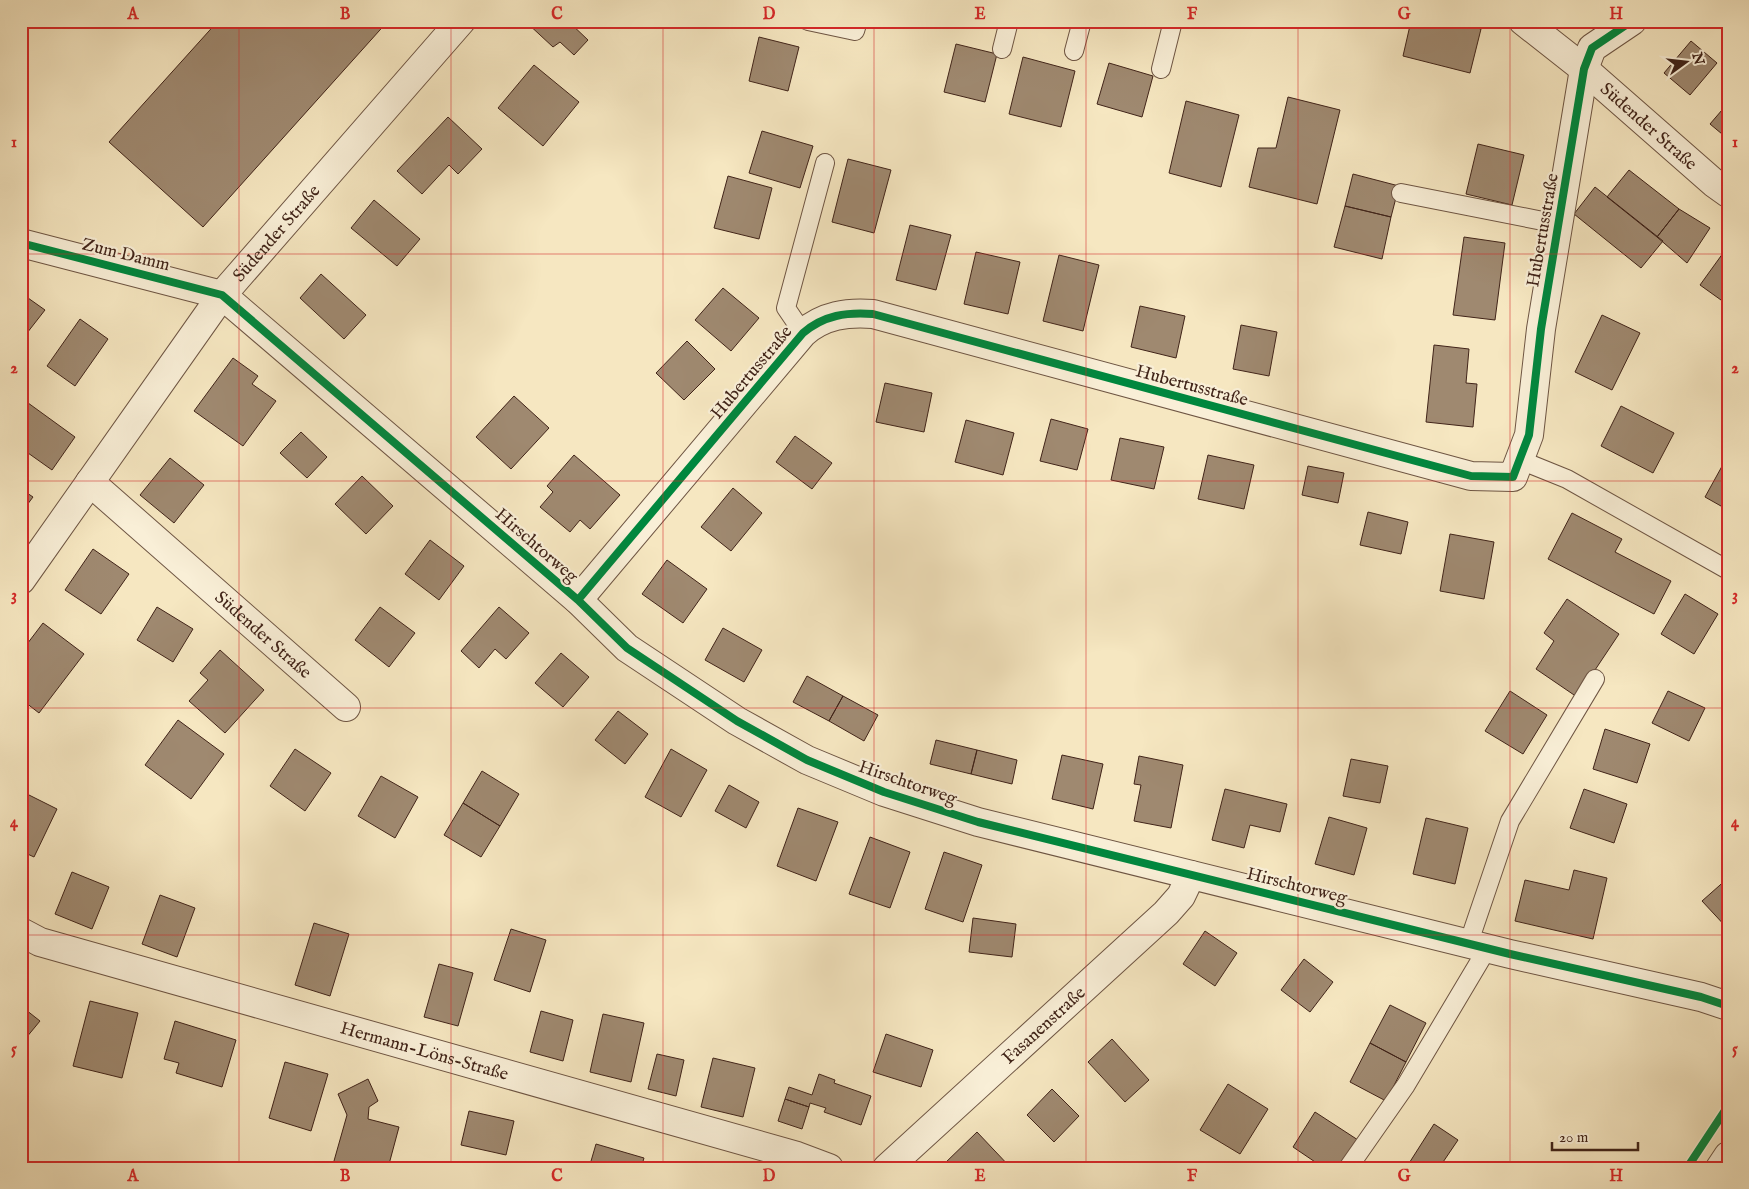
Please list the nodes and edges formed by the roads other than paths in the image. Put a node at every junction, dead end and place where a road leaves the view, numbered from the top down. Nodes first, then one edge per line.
1 (460, 21) edge
2 (808, 21) edge
3 (858, 21) edge
4 (1009, 21) edge
5 (1082, 21) edge
6 (1173, 21) edge
7 (1523, 21) edge
8 (1632, 21) edge
9 (1002, 49) dead end
10 (1074, 51) dead end
11 (1584, 69) junction
12 (1161, 70) dead end
13 (825, 163) dead end
14 (1401, 193) dead end
15 (1728, 194) edge
16 (1558, 224) junction
17 (21, 243) edge
18 (222, 294) junction
19 (803, 333) junction
20 (1520, 460) junction
21 (90, 482) junction
22 (1728, 570) edge
23 (21, 580) edge
24 (578, 600) junction
25 (1595, 679) dead end
26 (346, 707) dead end
27 (1191, 874) junction
28 (21, 932) edge
29 (1478, 946) junction
30 (1728, 1006) edge
31 (1728, 1156) edge
32 (829, 1168) edge
33 (887, 1168) edge
34 (1348, 1168) edge
35 (1720, 1168) edge

1 - 18 street, Südender Straße
2 - 3 lane
4 - 9 lane
5 - 10 lane
6 - 12 lane
7 - 11 street, Südender Straße
8 - 11 street, Hubertusstraße
11 - 15 street, Südender Straße
11 - 16 street, Hubertusstraße
13 - 19 lane
14 - 16 lane
16 - 20 street, Hubertusstraße
17 - 18 street, Zum Damm
18 - 21 street, Südender Straße
18 - 24 street, Hirschtorweg
19 - 20 street, Hubertusstraße
19 - 24 street, Hubertusstraße
20 - 22 lane
21 - 23 street, Südender Straße
21 - 26 street, Südender Straße
24 - 27 street, Hirschtorweg
25 - 29 lane
27 - 29 street, Hirschtorweg
27 - 33 street, Fasanenstraße
28 - 32 street, Hermann-Löns-Straße
29 - 30 street, Hirschtorweg
29 - 34 lane
31 - 35 street

